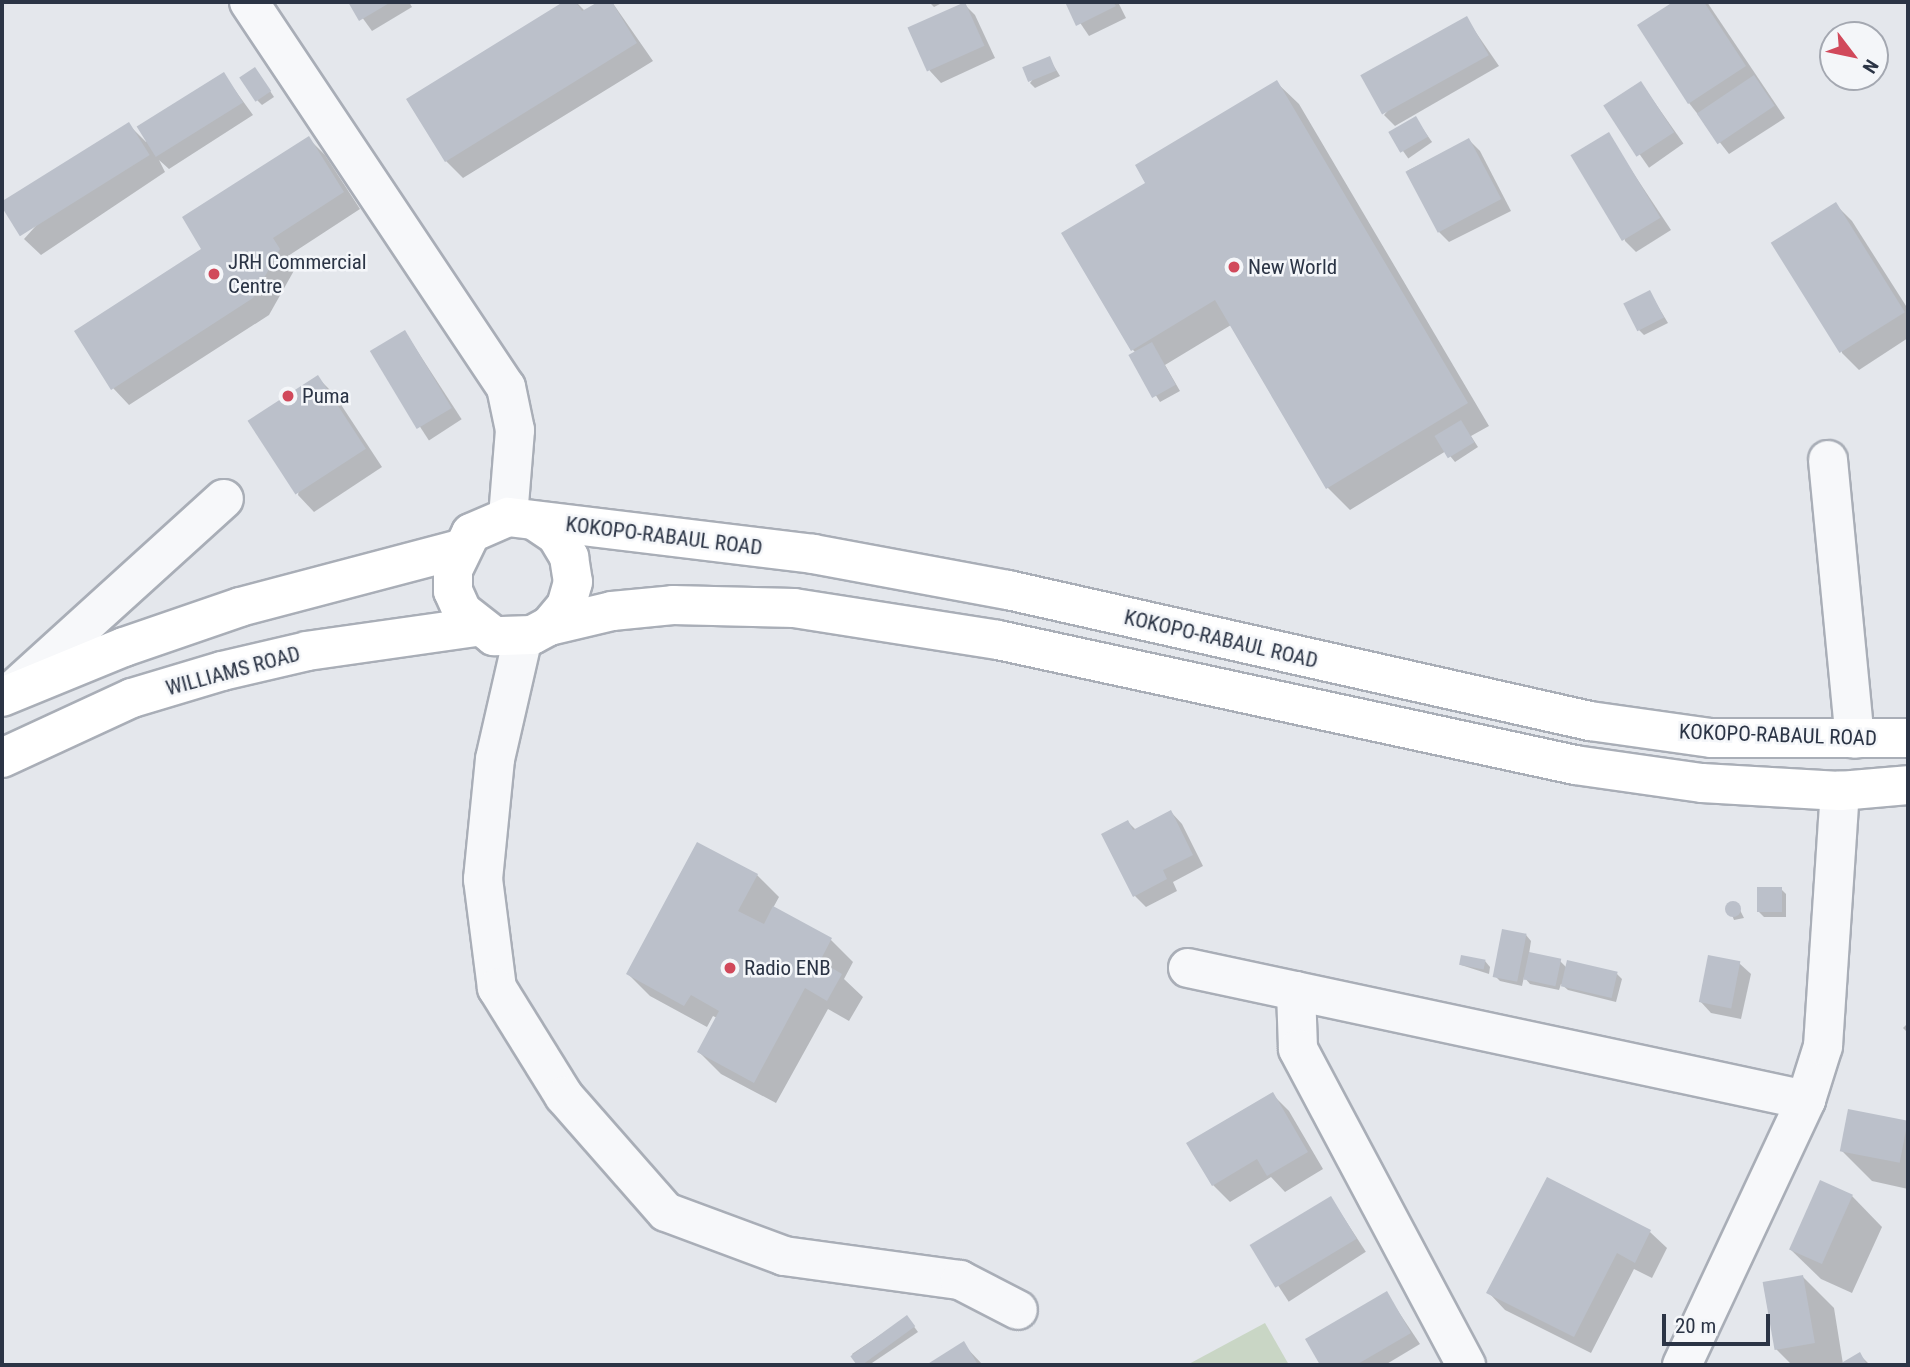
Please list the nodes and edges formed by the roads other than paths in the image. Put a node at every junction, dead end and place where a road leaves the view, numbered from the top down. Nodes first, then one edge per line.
1 (249, 2) edge
2 (1828, 460) dead end
3 (224, 499) dead end
4 (521, 519) junction
5 (459, 549) junction
6 (476, 627) junction
7 (536, 632) junction
8 (6, 695) edge
9 (1908, 738) edge
10 (1854, 739) junction
11 (2, 758) edge
12 (1908, 785) edge
13 (1840, 791) junction
14 (1188, 968) dead end
15 (1296, 991) junction
16 (1806, 1100) junction
17 (1018, 1310) dead end
18 (1466, 1365) edge
19 (1682, 1365) edge

1 - 4 street
2 - 10 street
3 - 8 street
4 - 5 main road
4 - 7 main road
4 - 10 main road, KOKOPO-RABAUL ROAD
5 - 6 main road
5 - 8 main road
6 - 7 main road
6 - 11 main road, WILLIAMS ROAD
7 - 13 main road
7 - 17 street
9 - 10 main road, KOKOPO-RABAUL ROAD
12 - 13 main road
13 - 16 street
14 - 15 street
15 - 16 street
15 - 18 street
16 - 19 street

